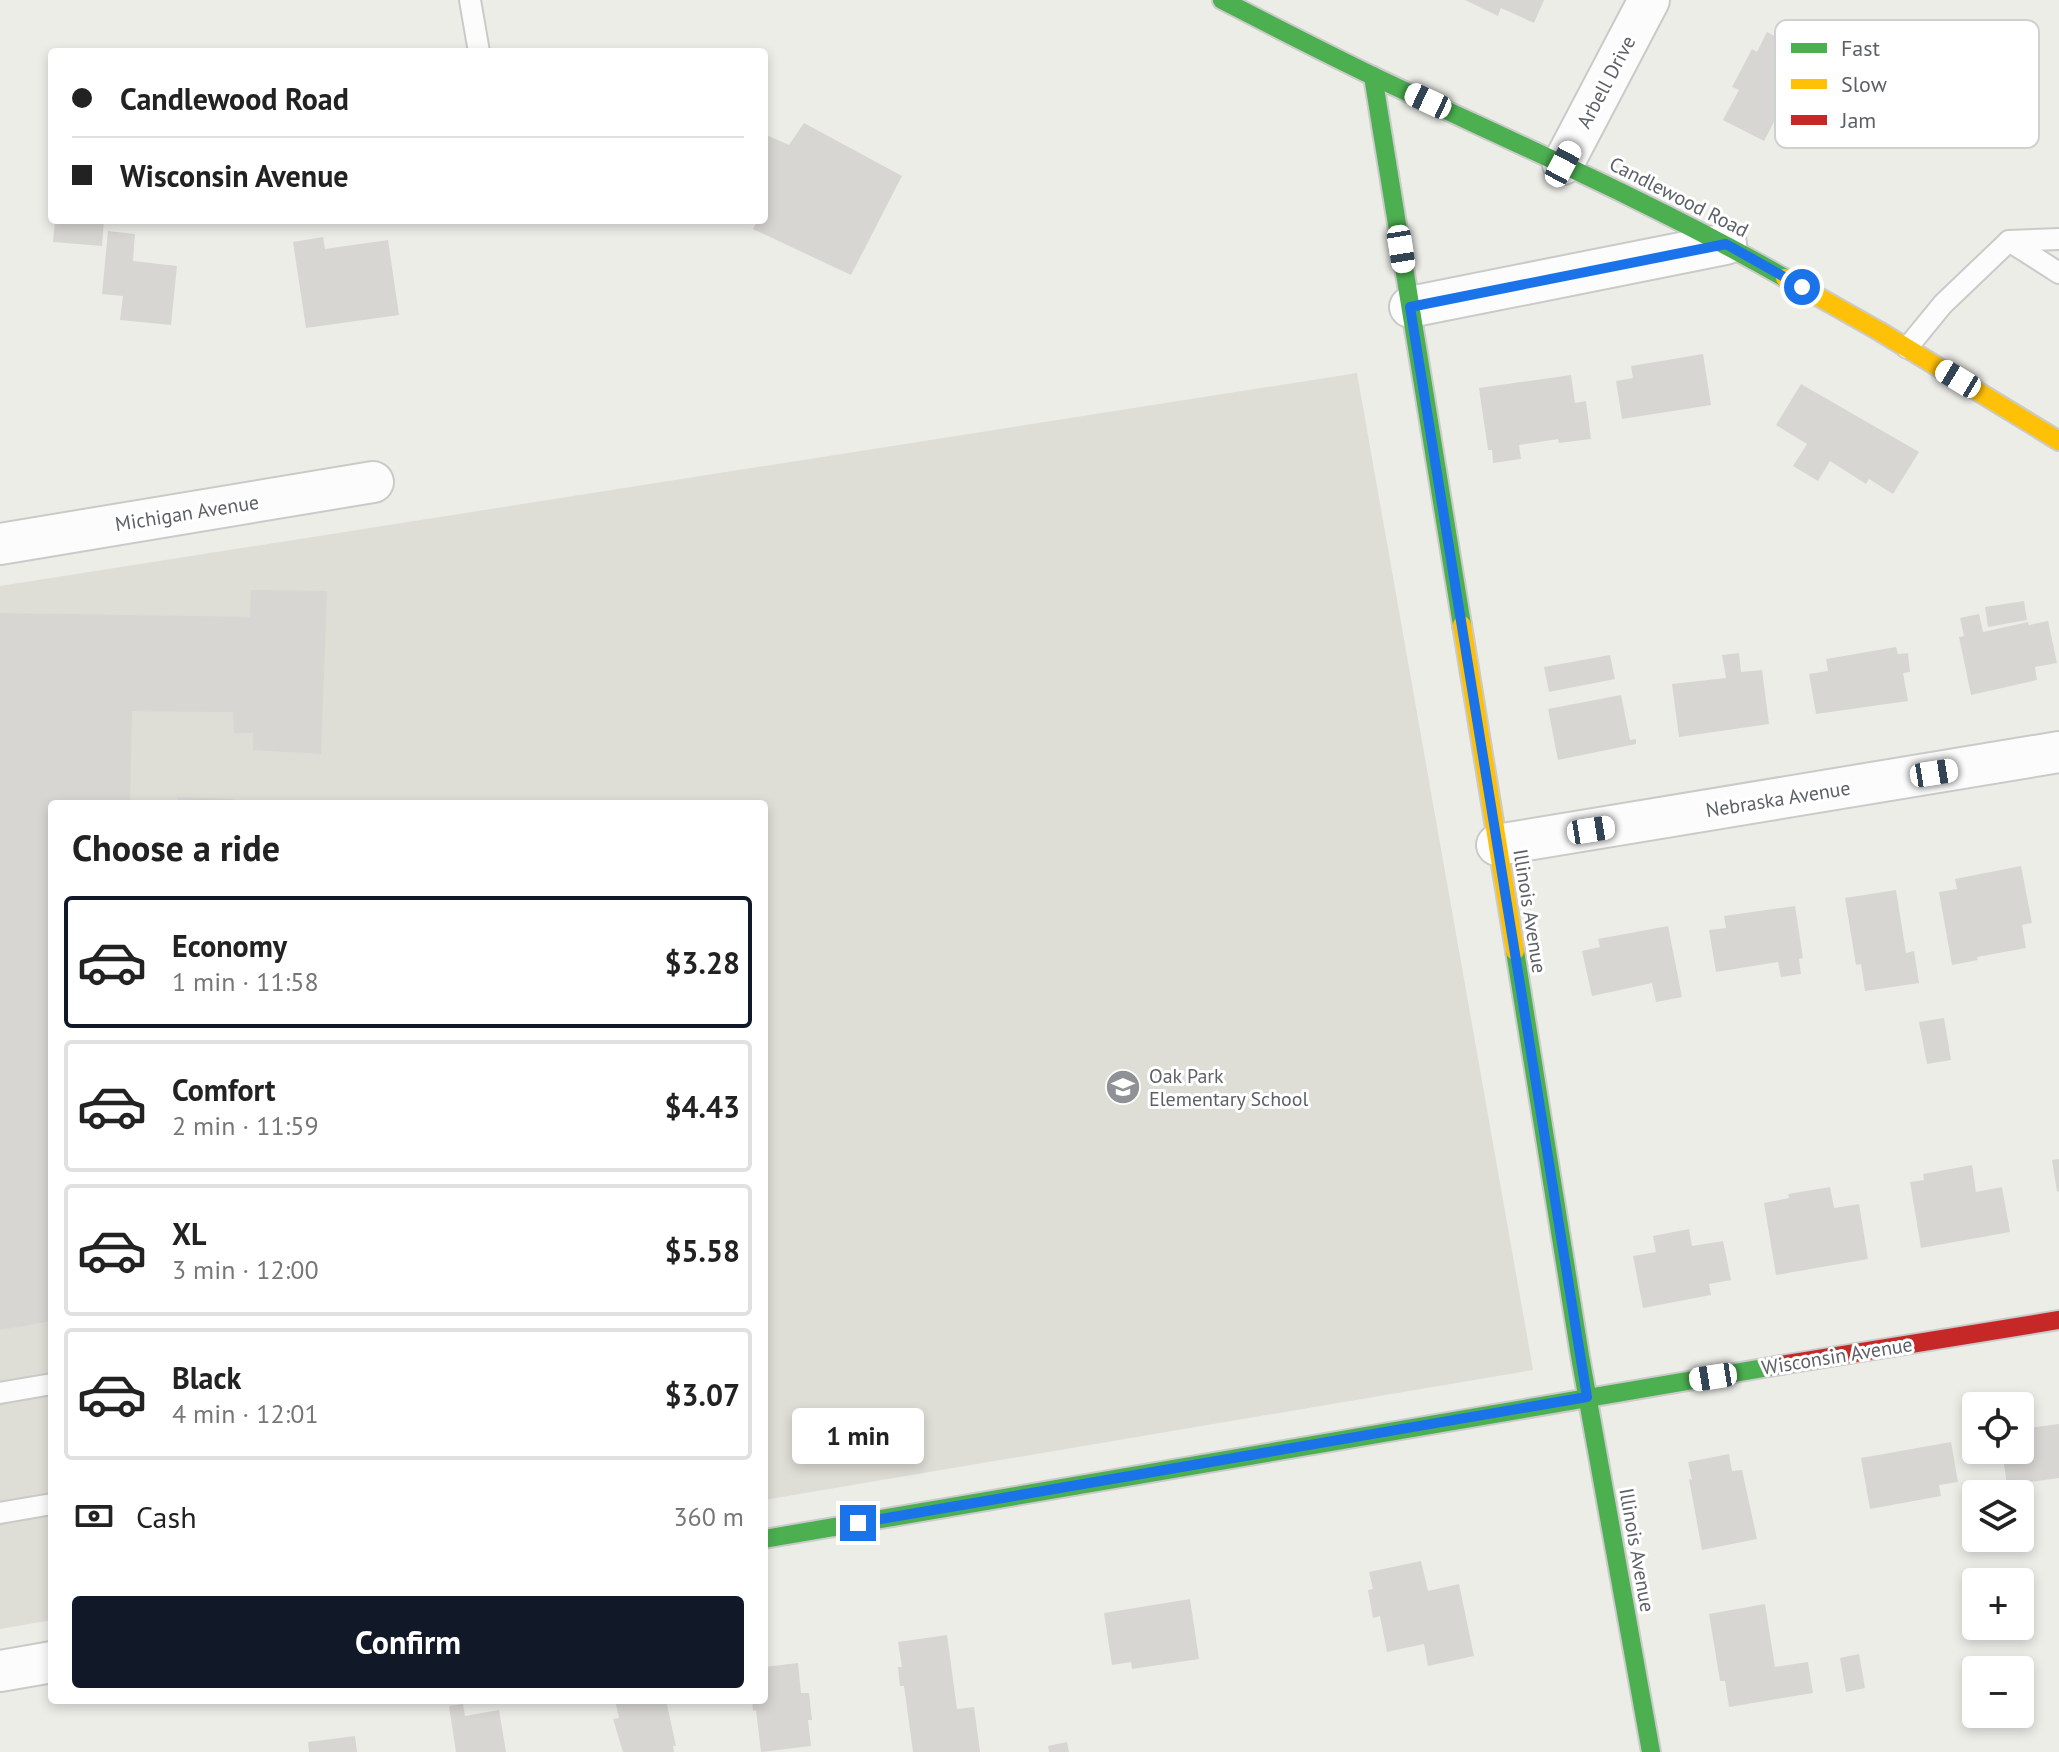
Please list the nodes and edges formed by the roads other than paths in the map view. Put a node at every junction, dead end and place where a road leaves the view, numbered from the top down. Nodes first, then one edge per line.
1 (470, 0) edge
2 (1222, 0) edge
3 (1649, 0) edge
4 (478, 48) edge
5 (1373, 76) junction
6 (1563, 164) junction
7 (2059, 239) edge
8 (2009, 241) junction
9 (1726, 244) junction
10 (2059, 273) edge
11 (1410, 307) junction
12 (1907, 348) junction
13 (2059, 441) edge
14 (373, 482) dead end
15 (0, 544) edge
16 (2059, 752) edge
17 (1497, 845) junction
18 (2059, 1320) edge
19 (48, 1385) edge
20 (0, 1393) edge
21 (1587, 1397) junction
22 (48, 1505) edge
23 (0, 1513) edge
24 (768, 1538) edge
25 (48, 1663) edge
26 (0, 1671) edge
27 (1651, 1752) edge

1 - 4 lane
2 - 5 street, Candlewood Road
3 - 6 street, Arbell Drive
5 - 6 street, Candlewood Road
5 - 11 street, Illinois Avenue
6 - 9 street, Candlewood Road
7 - 8 lane
8 - 10 lane
8 - 12 lane
9 - 11 street
9 - 12 street, Candlewood Road
11 - 17 street, Illinois Avenue
12 - 13 street, Candlewood Road
14 - 15 street, Michigan Avenue
16 - 17 street, Nebraska Avenue
17 - 21 street, Illinois Avenue
18 - 21 street, Wisconsin Avenue
19 - 20 lane
21 - 24 street, Wisconsin Avenue
21 - 27 street, Illinois Avenue
22 - 23 lane
25 - 26 street

